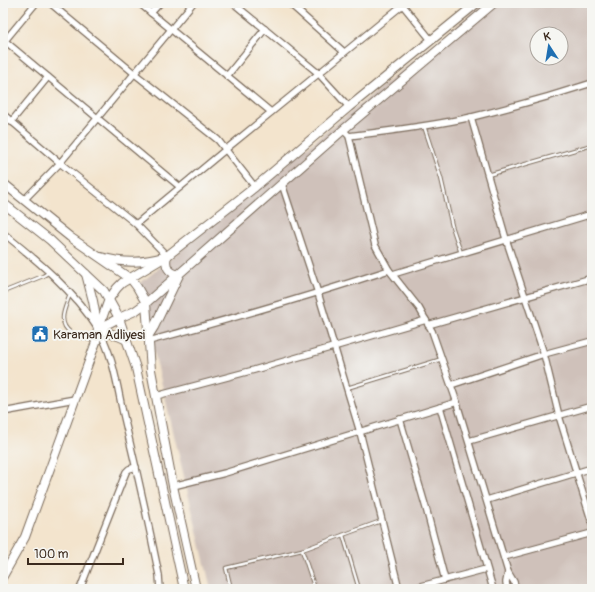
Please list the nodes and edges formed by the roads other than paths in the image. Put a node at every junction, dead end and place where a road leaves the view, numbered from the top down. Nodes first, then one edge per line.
1 (36, 3) edge
2 (50, 3) edge
3 (139, 3) edge
4 (160, 3) edge
5 (193, 3) edge
6 (233, 3) edge
7 (289, 3) edge
8 (477, 3) edge
9 (494, 3) edge
10 (403, 4) edge
11 (151, 13) junction
12 (265, 29) junction
13 (171, 30) junction
14 (431, 40) junction
15 (4, 42) edge
16 (344, 52) junction
17 (318, 73) junction
18 (135, 74) junction
19 (227, 76) junction
20 (48, 77) junction
21 (592, 83) edge
22 (349, 107) junction
23 (271, 112) junction
24 (3, 114) edge
25 (471, 117) junction
26 (97, 118) junction
27 (11, 122) junction
28 (424, 125) junction
29 (343, 130) junction
30 (349, 136) junction
31 (592, 144) edge
32 (225, 150) junction
33 (60, 163) junction
34 (488, 175) junction
35 (3, 183) edge
36 (282, 184) junction
37 (180, 187) junction
38 (255, 187) junction
39 (24, 200) junction
40 (3, 203) edge
41 (592, 214) edge
42 (136, 224) junction
43 (3, 232) edge
44 (506, 240) junction
45 (461, 253) junction
46 (94, 255) junction
47 (167, 256) junction
48 (49, 272) junction
49 (85, 272) junction
50 (391, 272) junction
51 (179, 275) junction
52 (592, 278) edge
53 (131, 279) junction
54 (3, 292) edge
55 (70, 293) junction
56 (318, 293) junction
57 (525, 298) junction
58 (109, 299) junction
59 (146, 303) junction
60 (119, 318) junction
61 (427, 323) junction
62 (98, 329) junction
63 (149, 338) junction
64 (126, 340) junction
65 (592, 341) edge
66 (96, 342) junction
67 (334, 347) junction
68 (544, 354) junction
69 (443, 359) junction
70 (451, 385) junction
71 (346, 388) junction
72 (156, 396) junction
73 (75, 399) junction
74 (457, 402) junction
75 (592, 406) edge
76 (440, 407) junction
77 (3, 412) edge
78 (559, 416) junction
79 (400, 419) junction
80 (360, 432) junction
81 (469, 442) junction
82 (136, 467) junction
83 (592, 468) edge
84 (576, 472) junction
85 (173, 486) junction
86 (488, 500) junction
87 (382, 520) junction
88 (592, 523) edge
89 (592, 533) edge
90 (343, 535) junction
91 (302, 550) junction
92 (504, 557) junction
93 (486, 569) junction
94 (508, 572) junction
95 (3, 576) edge
96 (445, 580) junction
97 (80, 589) edge
98 (160, 589) edge
99 (184, 589) edge
100 (196, 589) edge
101 (231, 589) edge
102 (315, 589) edge
103 (359, 589) edge
104 (399, 589) edge
105 (410, 589) edge
106 (493, 589) edge
107 (507, 589) edge
108 (516, 589) edge

1 - 15 street
2 - 18 street
3 - 11 street
4 - 11 street
5 - 13 street
6 - 12 street
7 - 16 street
8 - 14 main road
9 - 29 main road
10 - 14 street
10 - 16 street
11 - 13 street
12 - 17 street
12 - 19 street
13 - 18 street
13 - 19 street
14 - 22 main road
15 - 20 street
16 - 17 street
17 - 22 street
17 - 23 street
18 - 26 street
18 - 32 street
19 - 23 street
20 - 26 street
20 - 27 street
21 - 25 street
22 - 38 main road
23 - 32 street
24 - 27 street
25 - 28 street
25 - 34 street
26 - 33 street
26 - 37 street
27 - 33 street
28 - 30 street
28 - 45 lane
29 - 30 street
29 - 36 main road
30 - 50 street
31 - 34 lane
32 - 37 street
32 - 38 street
33 - 39 street
33 - 42 street
34 - 44 street
35 - 39 main road
36 - 51 main road
36 - 56 street
37 - 42 street
38 - 47 main road
39 - 46 main road
40 - 49 main road
41 - 44 street
42 - 47 street
43 - 48 street
44 - 45 street
44 - 57 street
45 - 50 street
46 - 47 main road
46 - 53 main road
47 - 51 main road
47 - 53 main road
48 - 54 lane
48 - 55 street
49 - 58 main road
49 - 62 main road
50 - 56 street
50 - 61 street
51 - 59 main road
51 - 63 main road
52 - 57 street
53 - 58 main road
53 - 59 main road
55 - 62 street
55 - 66 lane
56 - 63 street
56 - 67 street
57 - 61 street
57 - 68 street
58 - 60 main road
58 - 62 main road
59 - 60 main road
59 - 63 main road
60 - 62 main road
60 - 64 main road
61 - 67 street
61 - 69 street
62 - 64 main road
62 - 66 main road
62 - 82 street
63 - 72 main road
64 - 99 main road
65 - 68 street
66 - 73 main road
67 - 71 street
67 - 72 street
68 - 70 street
68 - 78 street
69 - 70 street
69 - 71 lane
70 - 74 street
71 - 80 street
72 - 85 main road
73 - 77 street
73 - 95 main road
74 - 76 street
74 - 81 street
75 - 78 street
76 - 79 street
76 - 93 street
78 - 81 street
78 - 84 street
79 - 80 street
79 - 96 street
80 - 85 street
80 - 87 street
81 - 86 street
82 - 97 street
82 - 98 street
83 - 84 street
84 - 86 street
84 - 88 street
85 - 100 main road
86 - 92 street
87 - 90 lane
87 - 104 street
89 - 92 street
90 - 91 lane
90 - 103 lane
91 - 101 lane
91 - 102 lane
92 - 94 street
93 - 96 street
93 - 106 street
94 - 107 street
94 - 108 street
96 - 105 street

